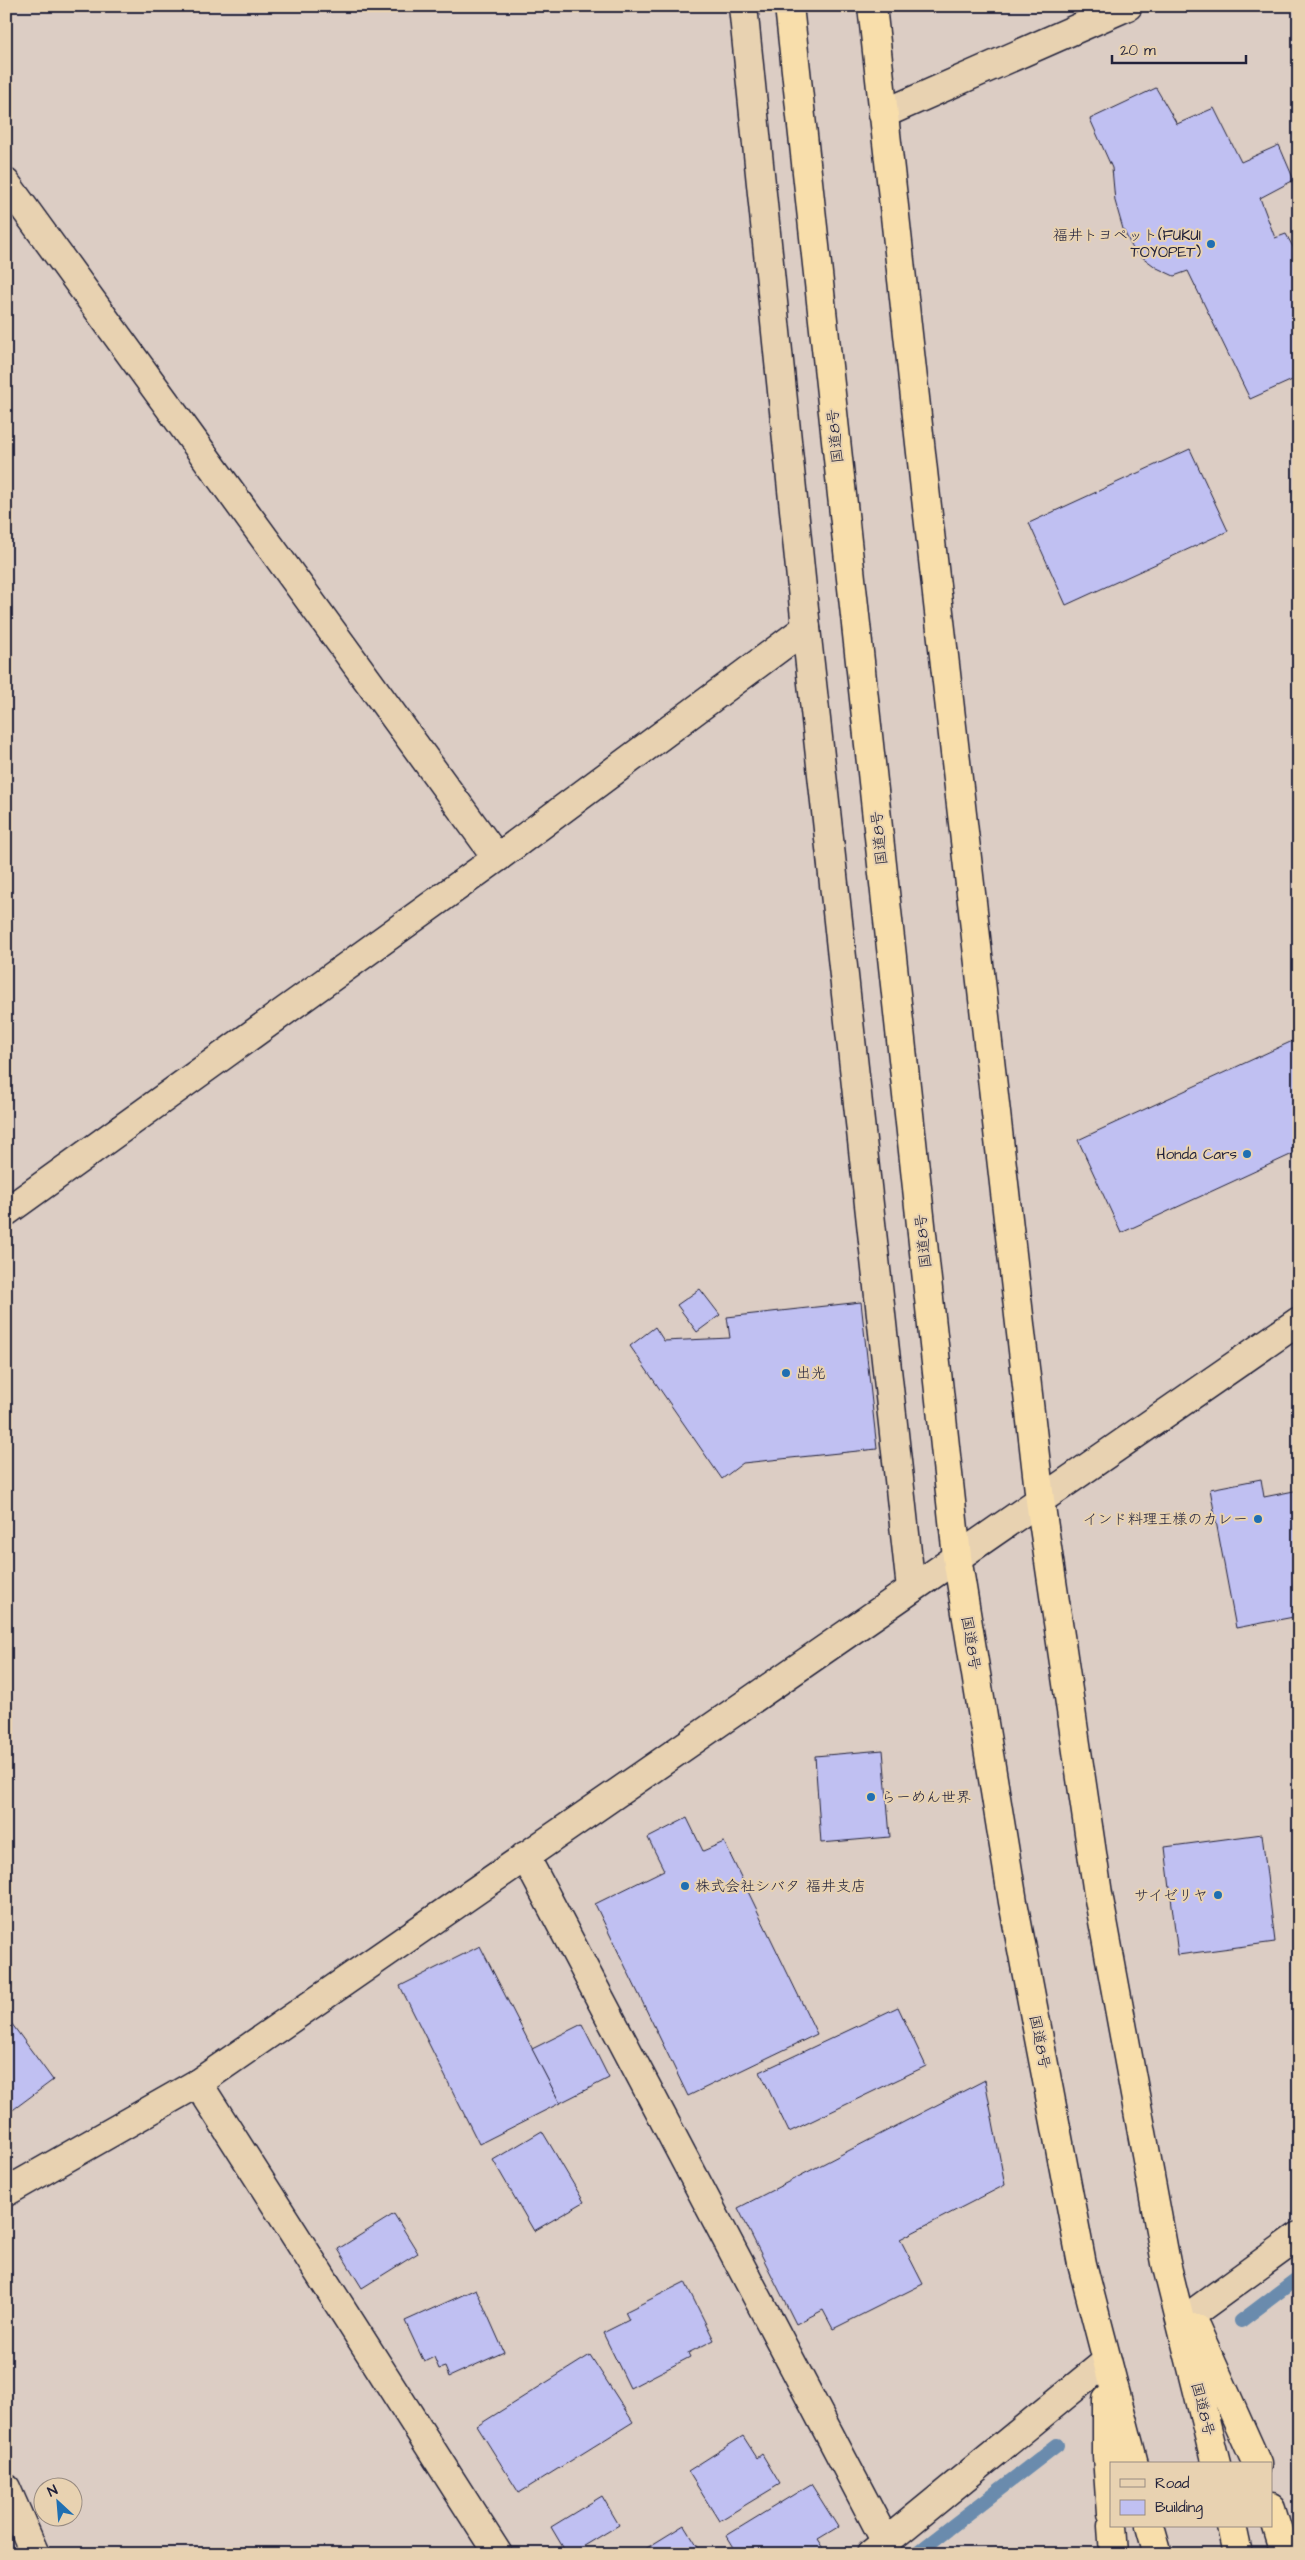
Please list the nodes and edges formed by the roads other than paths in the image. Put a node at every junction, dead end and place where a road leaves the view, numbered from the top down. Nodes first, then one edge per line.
1 (743, 6) edge
2 (789, 6) edge
3 (872, 6) edge
4 (1128, 6) edge
5 (883, 114) junction
6 (6, 183) edge
7 (806, 628) junction
8 (497, 858) junction
9 (6, 1212) edge
10 (1299, 1321) edge
11 (1040, 1500) junction
12 (957, 1557) junction
13 (910, 1589) junction
14 (525, 1856) junction
15 (198, 2083) junction
16 (6, 2192) edge
17 (1299, 2236) edge
18 (1186, 2320) junction
19 (1107, 2361) junction
20 (1133, 2462) edge
21 (1216, 2462) edge
22 (1256, 2462) edge
23 (6, 2488) edge
24 (1110, 2499) edge
25 (1272, 2511) edge
26 (1112, 2528) edge
27 (1151, 2528) edge
28 (1232, 2528) edge
29 (878, 2548) edge
30 (34, 2554) edge
31 (498, 2554) edge
32 (1114, 2554) edge
33 (1158, 2554) edge
34 (1238, 2554) edge
35 (1285, 2554) edge

1 - 7 street
2 - 12 highway, 国道8号
3 - 5 highway, 国道8号
4 - 5 street
5 - 11 highway, 国道8号
6 - 8 street
7 - 8 street
7 - 13 street
8 - 9 street
10 - 11 street
11 - 12 street
11 - 18 highway, 国道8号
12 - 13 street
12 - 19 highway, 国道8号
13 - 14 street
14 - 15 street
14 - 29 street
15 - 16 street
15 - 31 street
17 - 18 street
18 - 21 highway, 国道8号
18 - 22 highway
19 - 20 highway, 国道8号
19 - 24 highway
19 - 29 street
23 - 30 street
25 - 35 highway
26 - 32 highway
27 - 33 highway
28 - 34 highway

